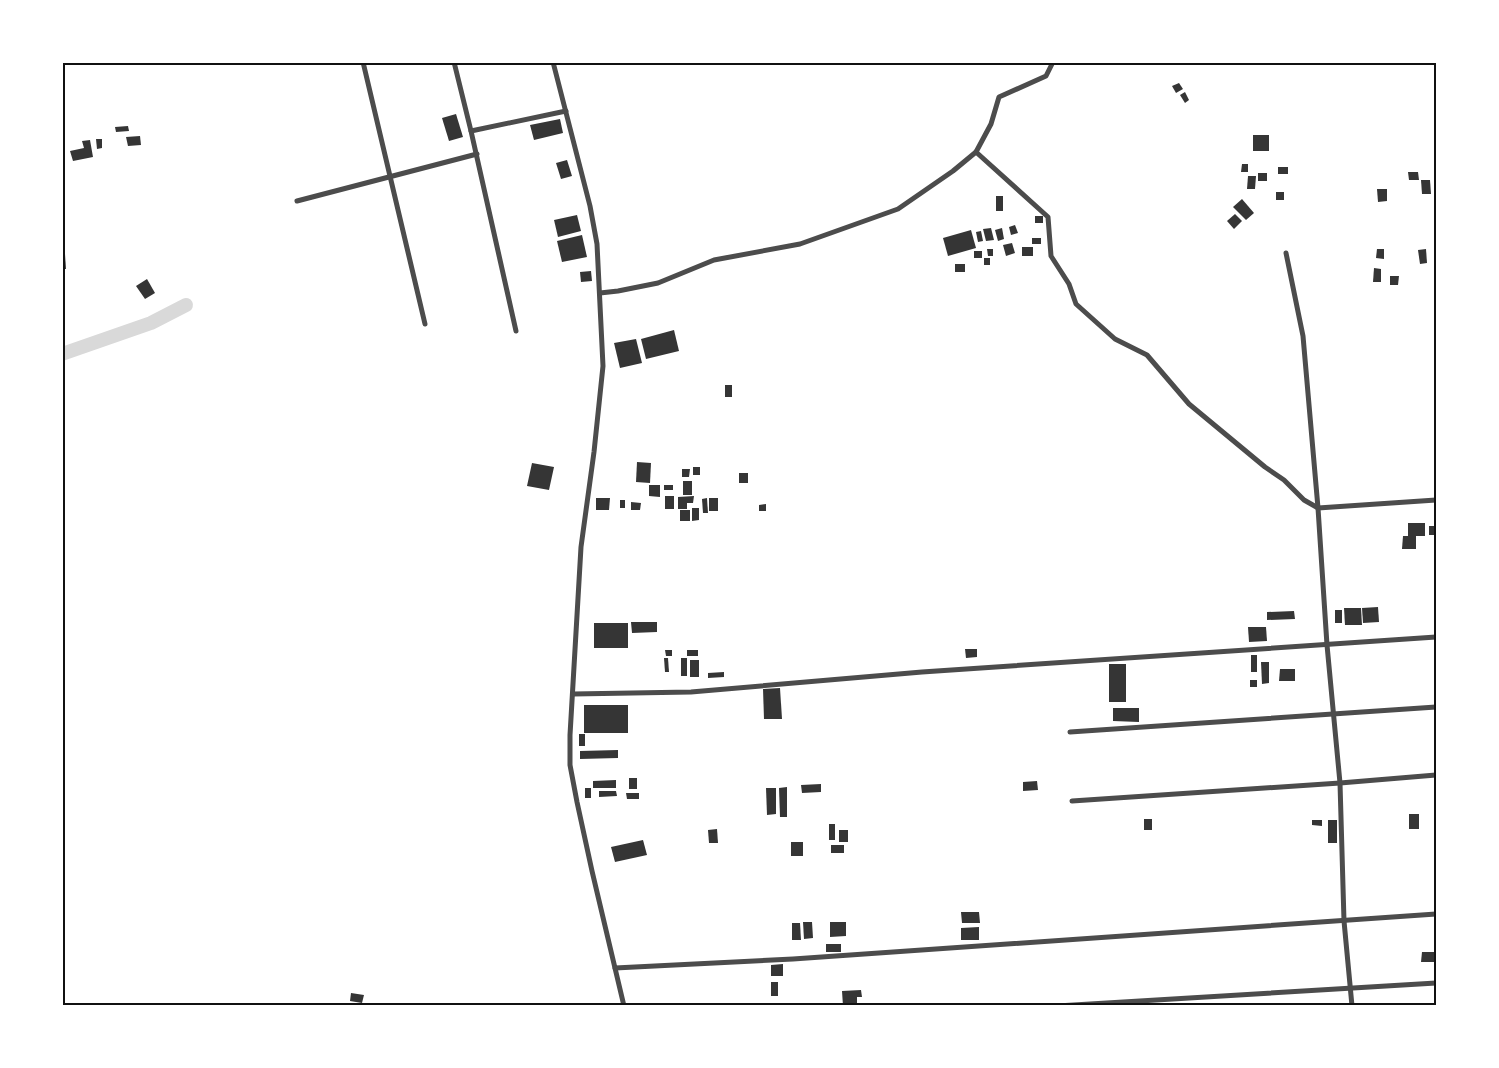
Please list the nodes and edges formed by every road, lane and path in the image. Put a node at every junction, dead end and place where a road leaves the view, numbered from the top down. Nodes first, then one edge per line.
1 (363, 62) edge
2 (454, 62) edge
3 (553, 62) edge
4 (1053, 62) edge
5 (566, 111) junction
6 (471, 131) junction
7 (976, 152) junction
8 (476, 154) junction
9 (390, 177) junction
10 (296, 201) dead end
11 (1286, 253) dead end
12 (600, 293) junction
13 (425, 324) dead end
14 (516, 331) dead end
15 (1436, 500) edge
16 (1318, 508) junction
17 (1436, 638) edge
18 (1327, 645) junction
19 (573, 694) junction
20 (1436, 707) edge
21 (1333, 714) junction
22 (1070, 732) dead end
23 (1436, 775) edge
24 (1340, 783) junction
25 (1072, 801) dead end
26 (1436, 914) edge
27 (1344, 921) junction
28 (615, 968) junction
29 (1436, 983) edge
30 (1351, 988) junction
31 (624, 1006) edge
32 (1057, 1006) edge
33 (1352, 1006) edge

1 - 9 street
2 - 6 street
3 - 5 street
4 - 7 street
5 - 6 street
5 - 12 street
6 - 8 street
7 - 12 street
7 - 16 street
8 - 9 street
8 - 14 street
9 - 10 street
9 - 13 street
11 - 16 street
12 - 19 street
15 - 16 street
16 - 18 street
17 - 18 street
18 - 19 street
18 - 21 street
19 - 28 street
20 - 21 street
21 - 22 street
21 - 24 street
23 - 24 street
24 - 25 street
24 - 27 street
26 - 27 street
27 - 28 street
27 - 30 street
28 - 31 street
29 - 30 street
30 - 32 street
30 - 33 street

